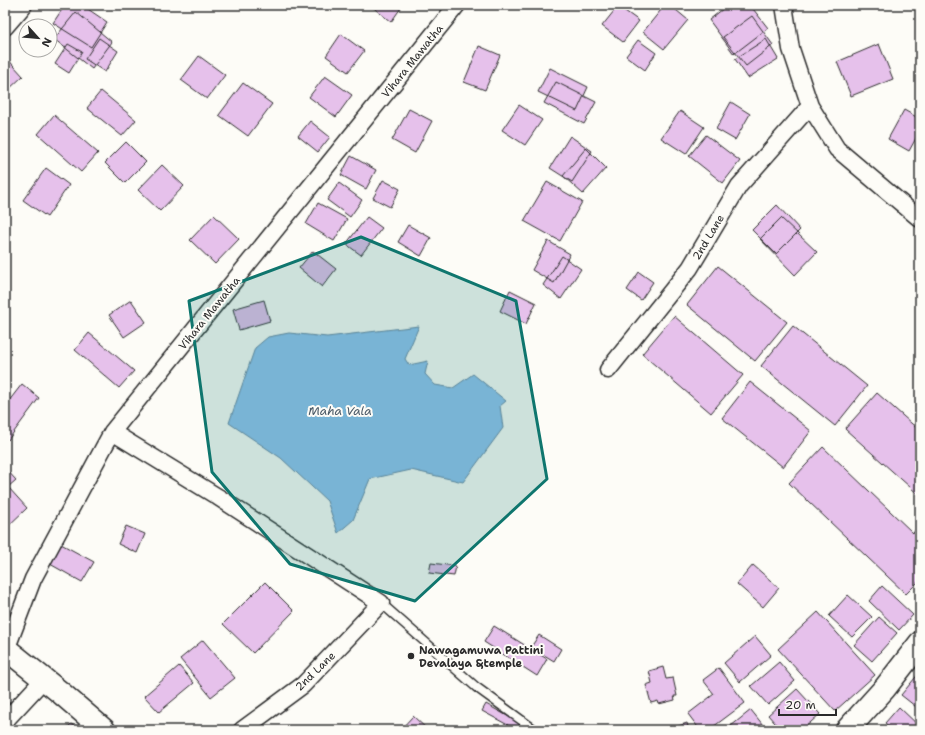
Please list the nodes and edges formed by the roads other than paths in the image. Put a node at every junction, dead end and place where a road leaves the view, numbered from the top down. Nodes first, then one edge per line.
1 (24, 5) edge
2 (457, 5) edge
3 (784, 5) edge
4 (5, 26) edge
5 (810, 106) junction
6 (920, 219) edge
7 (608, 370) dead end
8 (112, 432) junction
9 (381, 603) junction
10 (920, 643) edge
11 (6, 649) edge
12 (44, 679) junction
13 (5, 721) edge
14 (104, 730) edge
15 (242, 730) edge
16 (535, 730) edge
17 (847, 730) edge

1 - 4 street
2 - 8 street, Vihara Mawatha
3 - 5 street
5 - 6 street
5 - 7 street, 2nd Lane
8 - 9 street
8 - 11 street, Vihara Mawatha
9 - 15 street, 2nd Lane
9 - 16 lane
10 - 17 street
11 - 12 street
12 - 13 street
12 - 14 street

